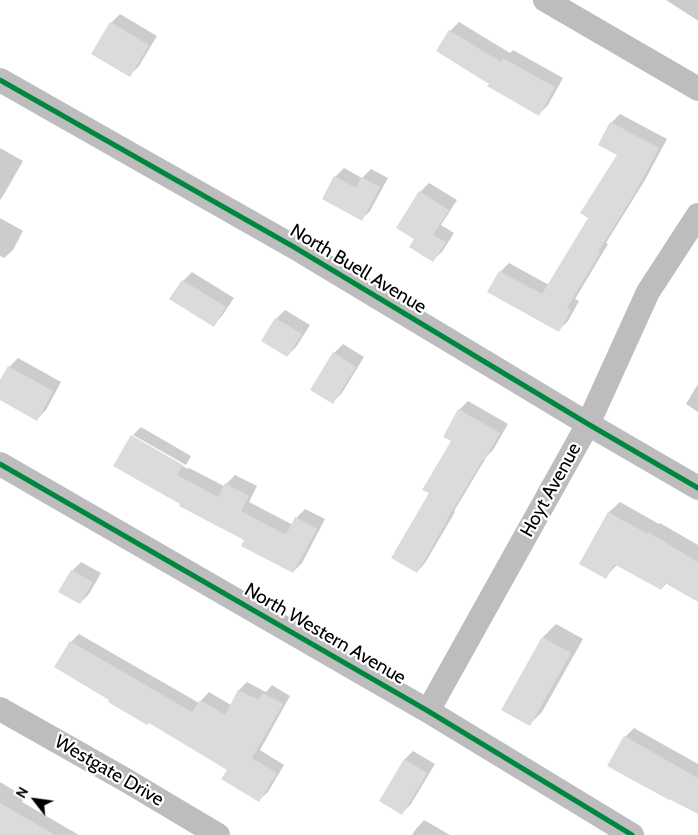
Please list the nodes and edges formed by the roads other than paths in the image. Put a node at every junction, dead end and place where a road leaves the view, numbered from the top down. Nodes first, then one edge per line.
1 (545, 0) edge
2 (0, 80) edge
3 (698, 89) edge
4 (698, 215) edge
5 (588, 424) junction
6 (0, 464) edge
7 (698, 488) edge
8 (0, 708) edge
9 (428, 711) junction
10 (218, 835) edge
11 (632, 835) edge

1 - 3 street
2 - 5 street, North Buell Avenue
4 - 5 street, Hoyt Avenue
5 - 7 street, North Buell Avenue
5 - 9 street, Hoyt Avenue
6 - 9 street, North Western Avenue
8 - 10 street, Westgate Drive
9 - 11 street, North Western Avenue

